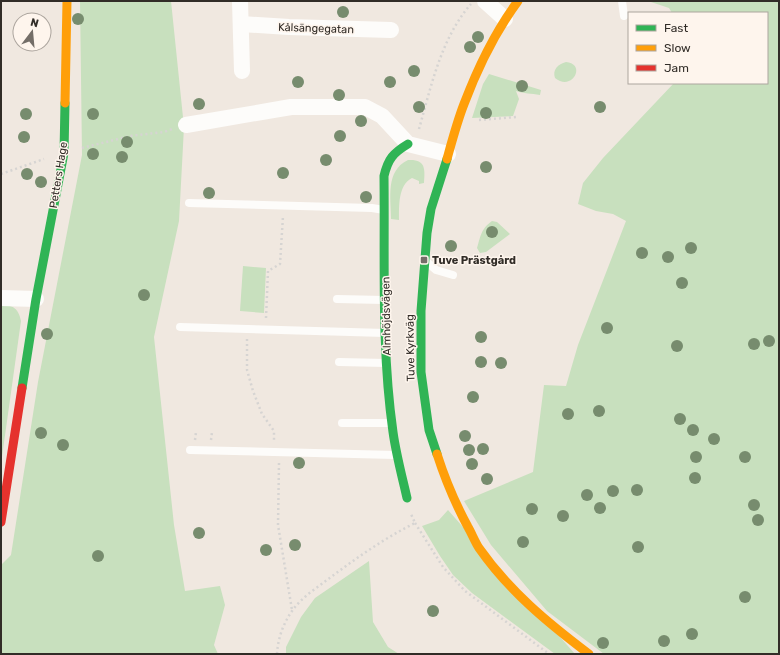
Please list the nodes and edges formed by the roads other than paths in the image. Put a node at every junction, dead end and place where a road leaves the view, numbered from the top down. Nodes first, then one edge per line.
1 (67, 1) edge
2 (240, 1) edge
3 (485, 1) edge
4 (518, 1) edge
5 (622, 1) edge
6 (624, 16) dead end
7 (505, 20) junction
8 (241, 24) junction
9 (391, 30) dead end
10 (242, 71) dead end
11 (186, 125) road end
12 (408, 144) junction
13 (448, 154) junction
14 (189, 203) dead end
15 (384, 210) junction
16 (424, 260) junction
17 (453, 275) dead end
18 (1, 298) edge
19 (36, 299) junction
20 (337, 299) dead end
21 (386, 300) junction
22 (180, 327) dead end
23 (386, 333) junction
24 (339, 362) dead end
25 (387, 363) junction
26 (342, 423) dead end
27 (392, 424) junction
28 (190, 450) dead end
29 (397, 455) junction
30 (406, 498) road end
31 (1, 522) edge
32 (589, 654) edge

1 - 19 street, Petters Hage
2 - 8 street
3 - 7 street
4 - 7 street, Tuve Kyrkväg
5 - 6 lane
7 - 13 street, Tuve Kyrkväg
8 - 9 street, Kålsängegatan
8 - 10 street
11 - 12 street
12 - 13 street
12 - 15 street, Almhöjdsvägen
13 - 16 street, Tuve Kyrkväg
14 - 15 lane
15 - 21 street, Almhöjdsvägen
16 - 17 lane
16 - 32 street, Tuve Kyrkväg
18 - 19 street
19 - 31 street, Petters Hage
20 - 21 lane
21 - 23 street, Almhöjdsvägen
22 - 23 lane
23 - 25 street, Almhöjdsvägen
24 - 25 lane
25 - 27 street, Almhöjdsvägen
26 - 27 lane
27 - 29 street, Almhöjdsvägen
28 - 29 lane
29 - 30 street, Almhöjdsvägen

